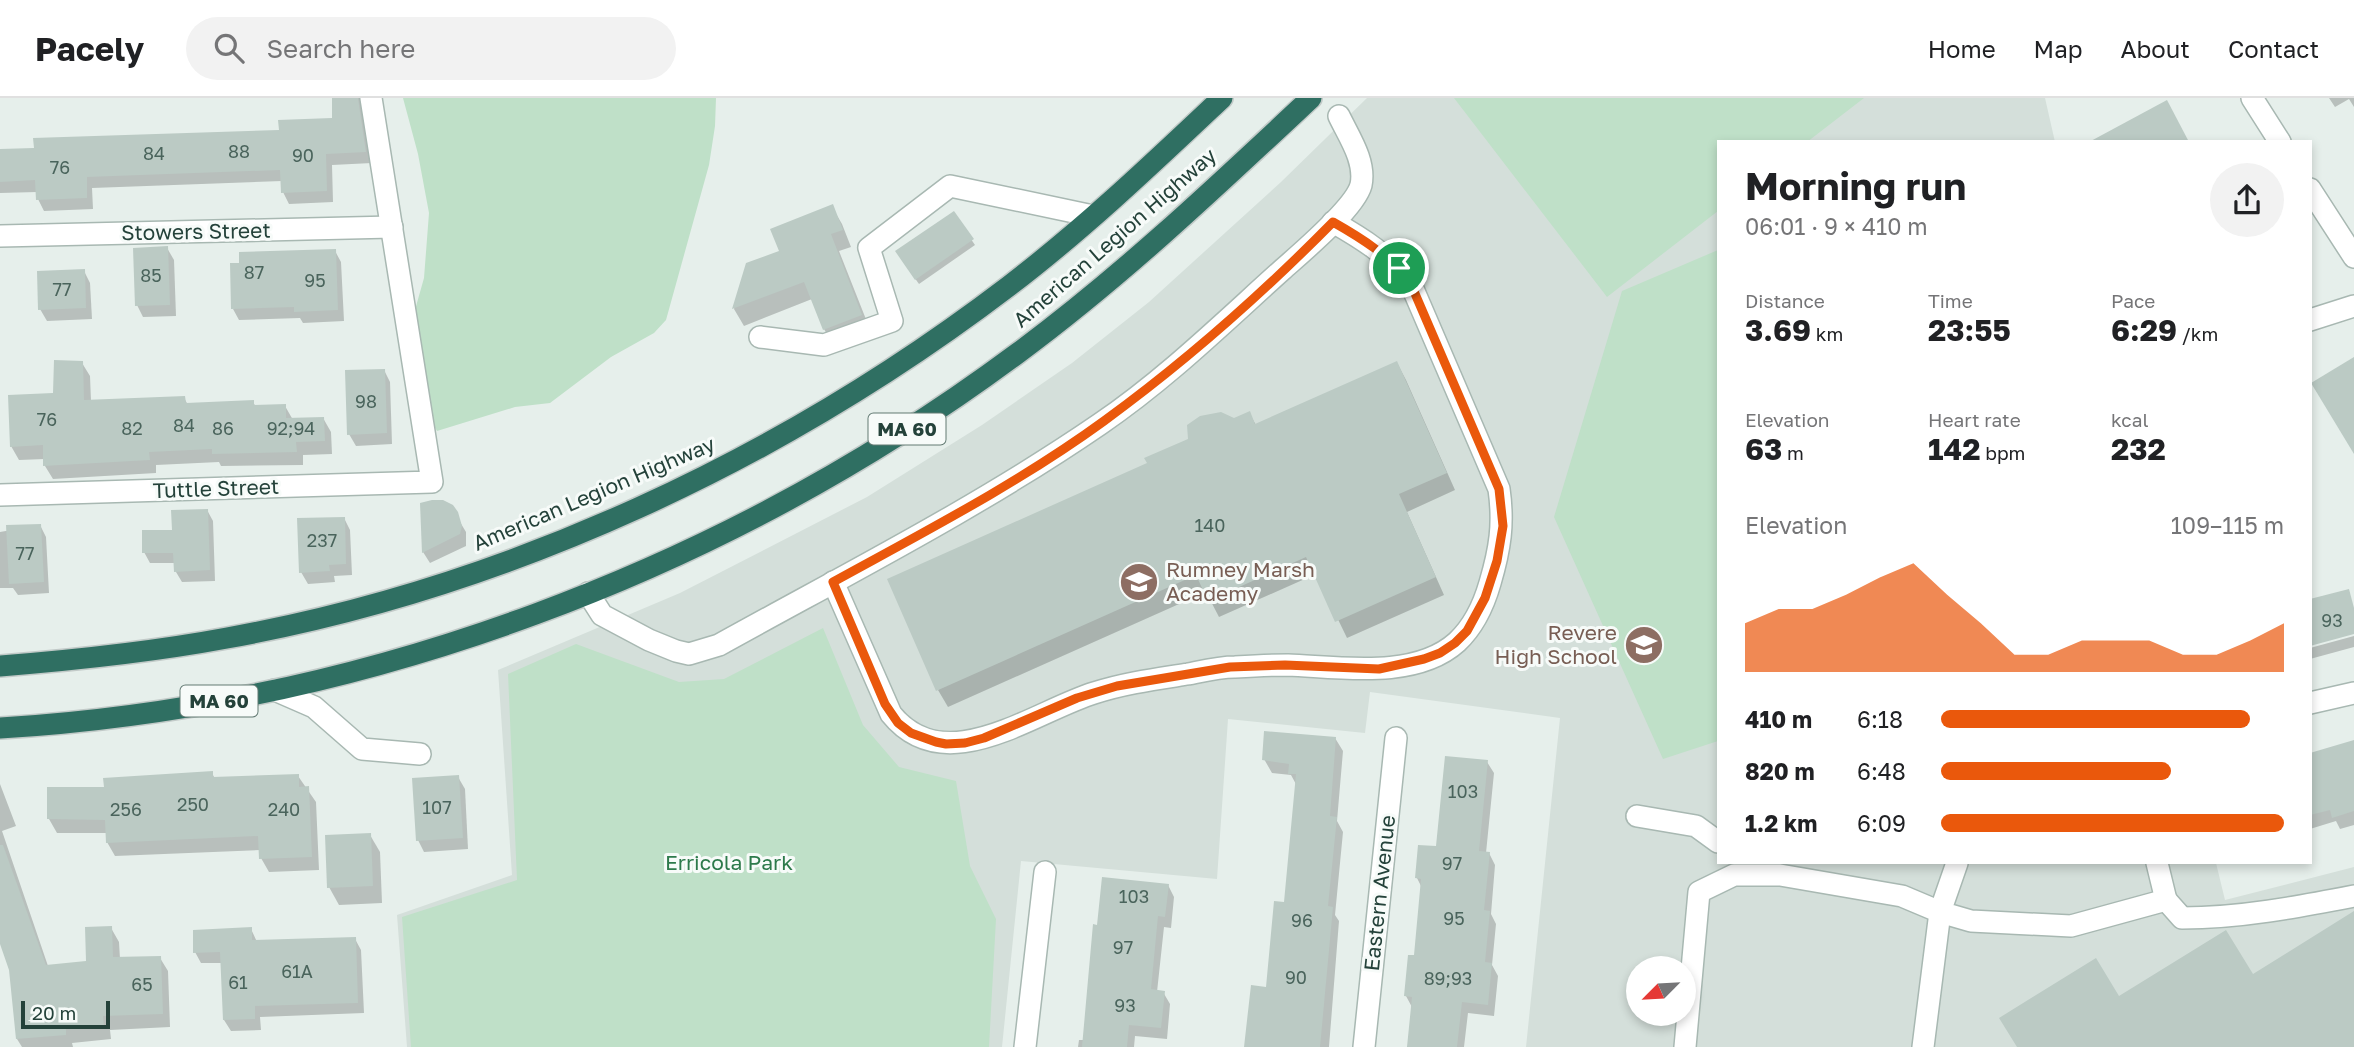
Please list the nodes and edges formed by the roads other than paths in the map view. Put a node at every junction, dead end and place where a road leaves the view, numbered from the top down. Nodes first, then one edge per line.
1 (371, 98) edge
2 (1222, 98) edge
3 (1311, 98) edge
4 (2252, 98) edge
5 (1339, 116) dead end
6 (2279, 140) edge
7 (2312, 192) edge
8 (1093, 216) junction
9 (1333, 222) junction
10 (392, 227) junction
11 (0, 236) edge
12 (2354, 257) edge
13 (2354, 306) edge
14 (2312, 319) edge
15 (760, 337) dead end
16 (0, 495) edge
17 (833, 582) junction
18 (588, 593) junction
19 (0, 666) edge
20 (275, 690) junction
21 (2354, 693) edge
22 (2312, 703) edge
23 (0, 728) edge
24 (1396, 738) dead end
25 (420, 754) dead end
26 (1637, 816) dead end
27 (1717, 841) edge
28 (1957, 864) edge
29 (2157, 864) edge
30 (1731, 869) edge
31 (1045, 872) dead end
32 (2354, 896) edge
33 (2166, 900) junction
34 (1940, 912) junction
35 (1025, 1047) edge
36 (1364, 1047) edge
37 (1685, 1047) edge
38 (1923, 1047) edge

1 - 10 street
2 - 8 highway, American Legion Highway / MA 60
3 - 18 highway, American Legion Highway / MA 60
4 - 6 street
5 - 9 street
7 - 12 street
8 - 15 street
8 - 19 highway, American Legion Highway / MA 60
9 - 17 street
9 - 17 street
10 - 11 street, Stowers Street
10 - 16 street, Tuttle Street
13 - 14 street
17 - 18 street
18 - 20 highway, American Legion Highway / MA 60
20 - 23 highway, American Legion Highway / MA 60
20 - 25 street
21 - 22 street
24 - 36 street, Eastern Avenue
26 - 27 street
28 - 34 street
29 - 33 street
30 - 34 street
30 - 37 street
31 - 35 street
32 - 33 street
33 - 34 street
34 - 38 street

